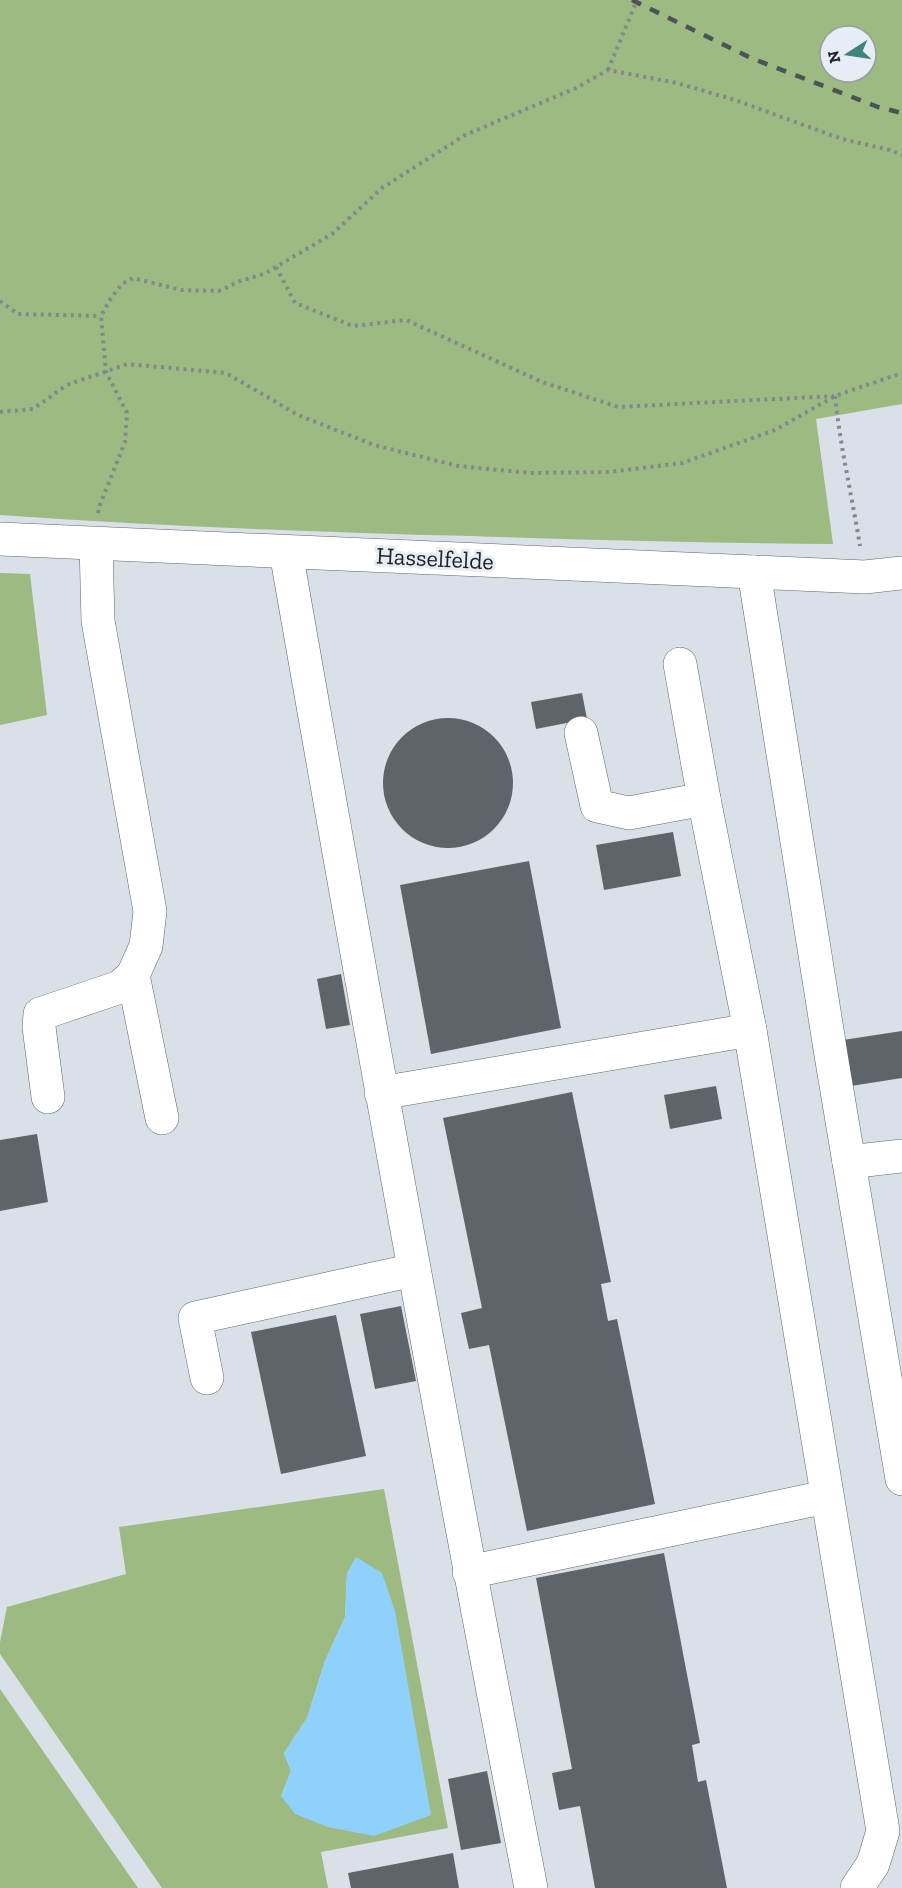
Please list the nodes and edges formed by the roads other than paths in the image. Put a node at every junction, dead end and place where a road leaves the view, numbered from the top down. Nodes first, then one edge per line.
1 (0, 539) edge
2 (96, 544) junction
3 (286, 552) junction
4 (754, 572) junction
5 (902, 573) edge
6 (680, 664) dead end
7 (581, 733) dead end
8 (704, 799) junction
9 (133, 975) junction
10 (750, 1030) junction
11 (381, 1094) junction
12 (48, 1097) dead end
13 (162, 1118) dead end
14 (902, 1156) edge
15 (849, 1162) junction
16 (414, 1270) junction
17 (207, 1378) dead end
18 (898, 1424) edge
19 (902, 1479) edge
20 (826, 1497) junction
21 (469, 1572) junction
22 (531, 1888) edge
23 (857, 1888) edge

1 - 2 street, Hasselfelde
2 - 3 street, Hasselfelde
2 - 9 street
3 - 4 street, Hasselfelde
3 - 11 street
4 - 5 street, Hasselfelde
4 - 15 street
6 - 8 street
7 - 8 street
8 - 10 street
9 - 12 street
9 - 13 street
10 - 11 street
10 - 20 street
11 - 16 street
14 - 15 street
15 - 18 street
16 - 17 street
16 - 21 street
18 - 19 street
20 - 21 street
20 - 23 street
21 - 22 street

